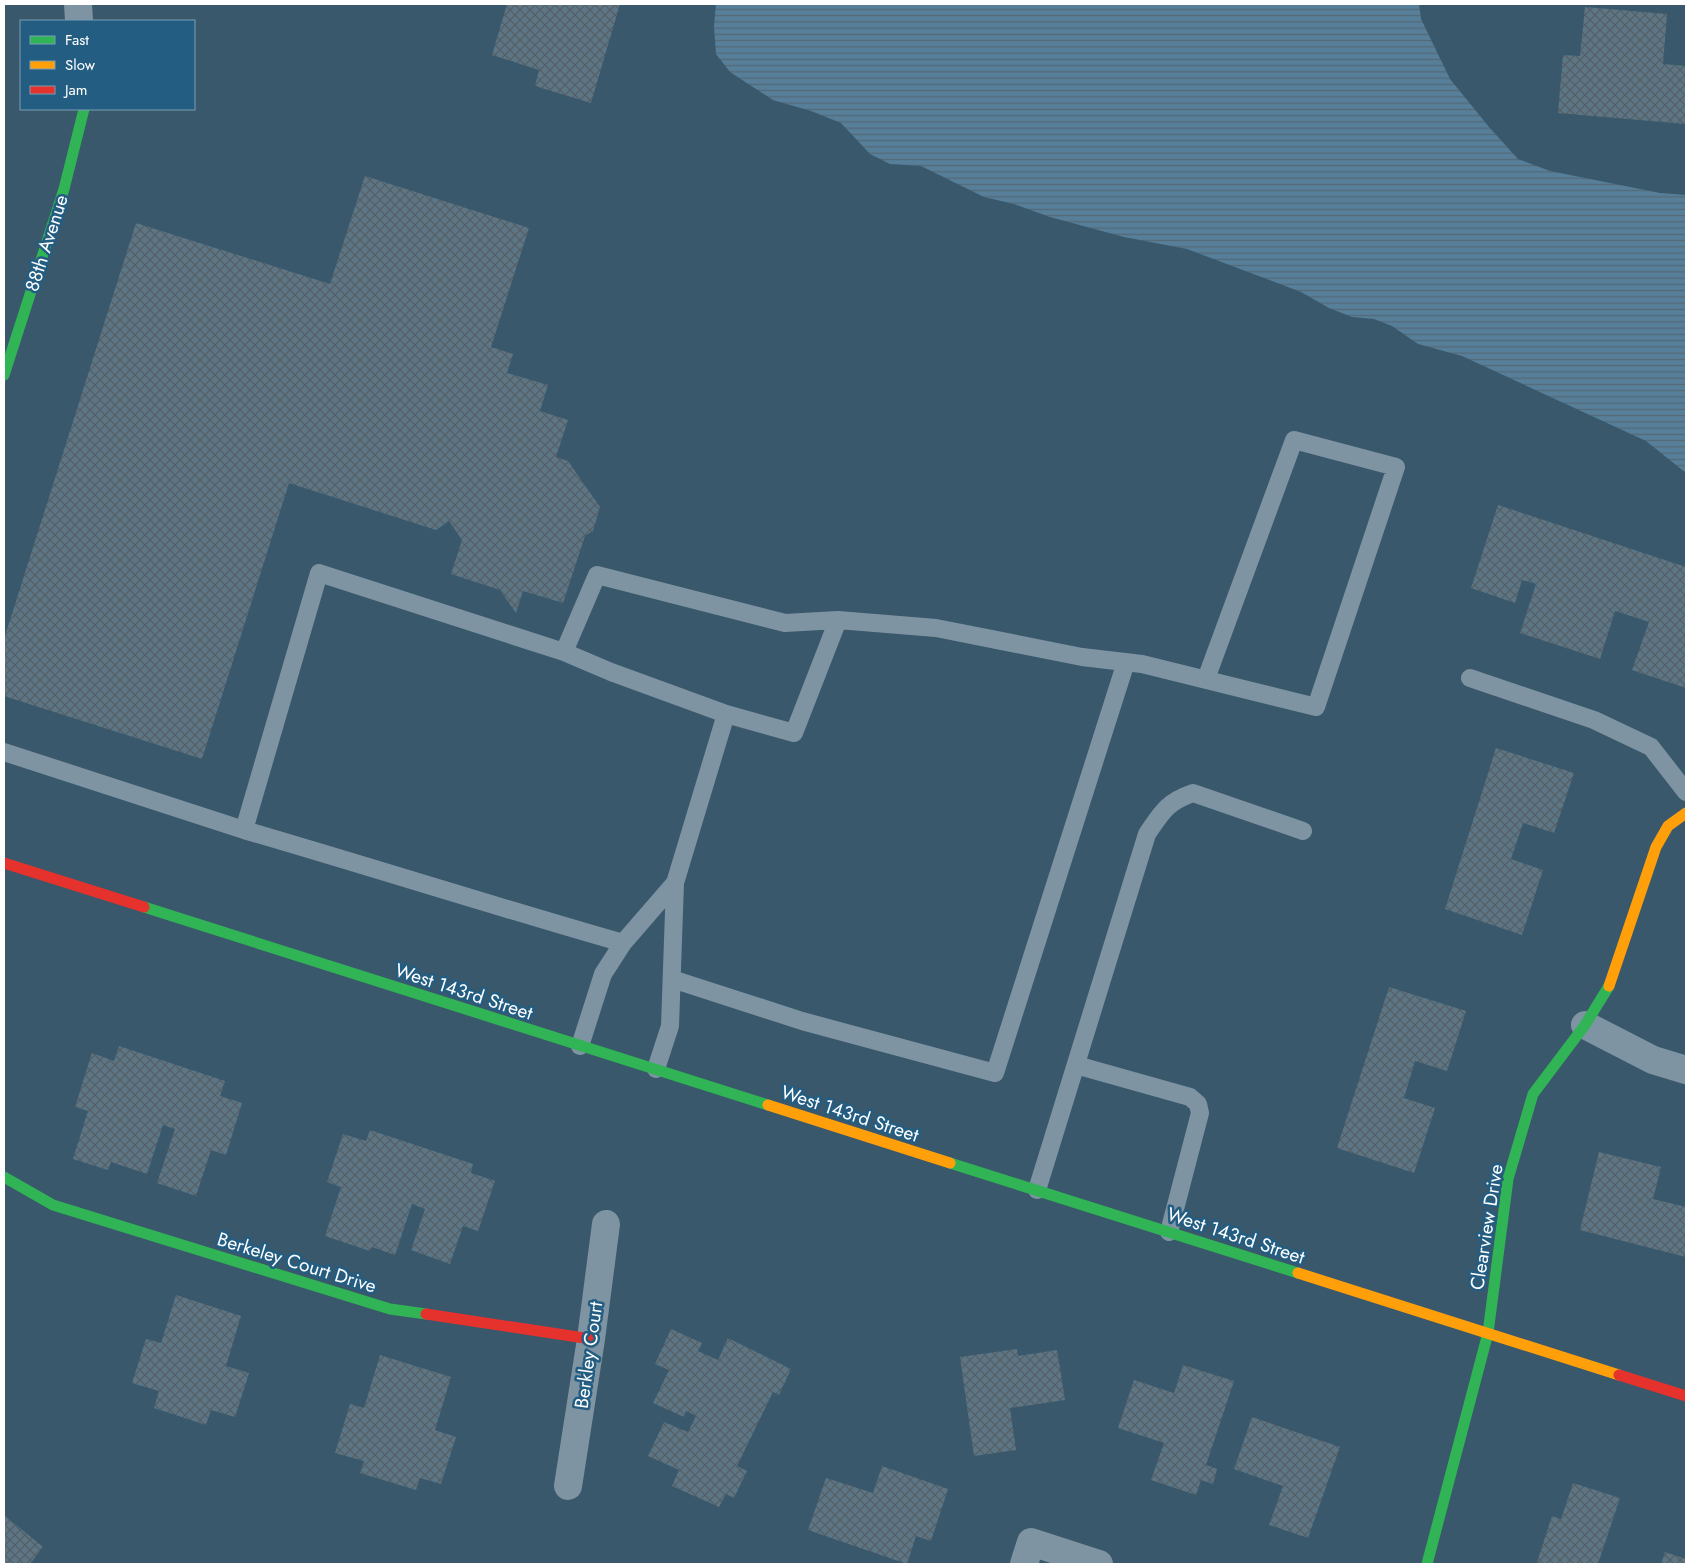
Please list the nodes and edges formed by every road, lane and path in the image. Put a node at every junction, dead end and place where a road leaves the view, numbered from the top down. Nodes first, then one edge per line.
1 (78, 4) edge
2 (80, 20) edge
3 (84, 110) edge
4 (4, 375) edge
5 (838, 620) junction
6 (564, 652) junction
7 (1126, 662) junction
8 (1470, 678) dead end
9 (1206, 680) junction
10 (726, 714) junction
11 (4, 752) edge
12 (1686, 792) edge
13 (1686, 813) edge
14 (244, 830) junction
15 (1303, 831) dead end
16 (4, 863) edge
17 (674, 883) junction
18 (623, 943) junction
19 (672, 979) junction
20 (1584, 1025) junction
21 (580, 1046) junction
22 (1076, 1065) junction
23 (656, 1069) junction
24 (1686, 1070) edge
25 (4, 1177) edge
26 (1037, 1190) junction
27 (606, 1224) dead end
28 (1168, 1232) junction
29 (1488, 1333) junction
30 (591, 1339) junction
31 (1686, 1396) edge
32 (568, 1486) dead end
33 (1024, 1564) edge
34 (1099, 1564) edge
35 (1427, 1564) edge

1 - 2 street
3 - 4 main road, 88th Avenue
5 - 6 lane
5 - 7 lane
5 - 10 lane
6 - 10 lane
6 - 14 lane
7 - 9 lane
7 - 19 lane
8 - 12 lane
9 - 9 lane
10 - 17 lane
11 - 14 lane
13 - 20 main road, Clearview Drive
14 - 18 lane
15 - 22 lane
16 - 21 main road, West 143rd Street
17 - 18 lane
17 - 19 lane
18 - 21 lane
19 - 23 lane
20 - 24 street
20 - 29 main road, Clearview Drive
21 - 23 main road, West 143rd Street
22 - 26 lane
22 - 28 lane
23 - 26 main road, West 143rd Street
25 - 30 main road, Berkeley Court Drive
26 - 28 main road, West 143rd Street
27 - 30 street, Berkley Court
28 - 29 main road, West 143rd Street
29 - 31 main road, West 143rd Street
29 - 35 main road, Clearview Drive
30 - 32 street, Berkley Court
33 - 34 street

